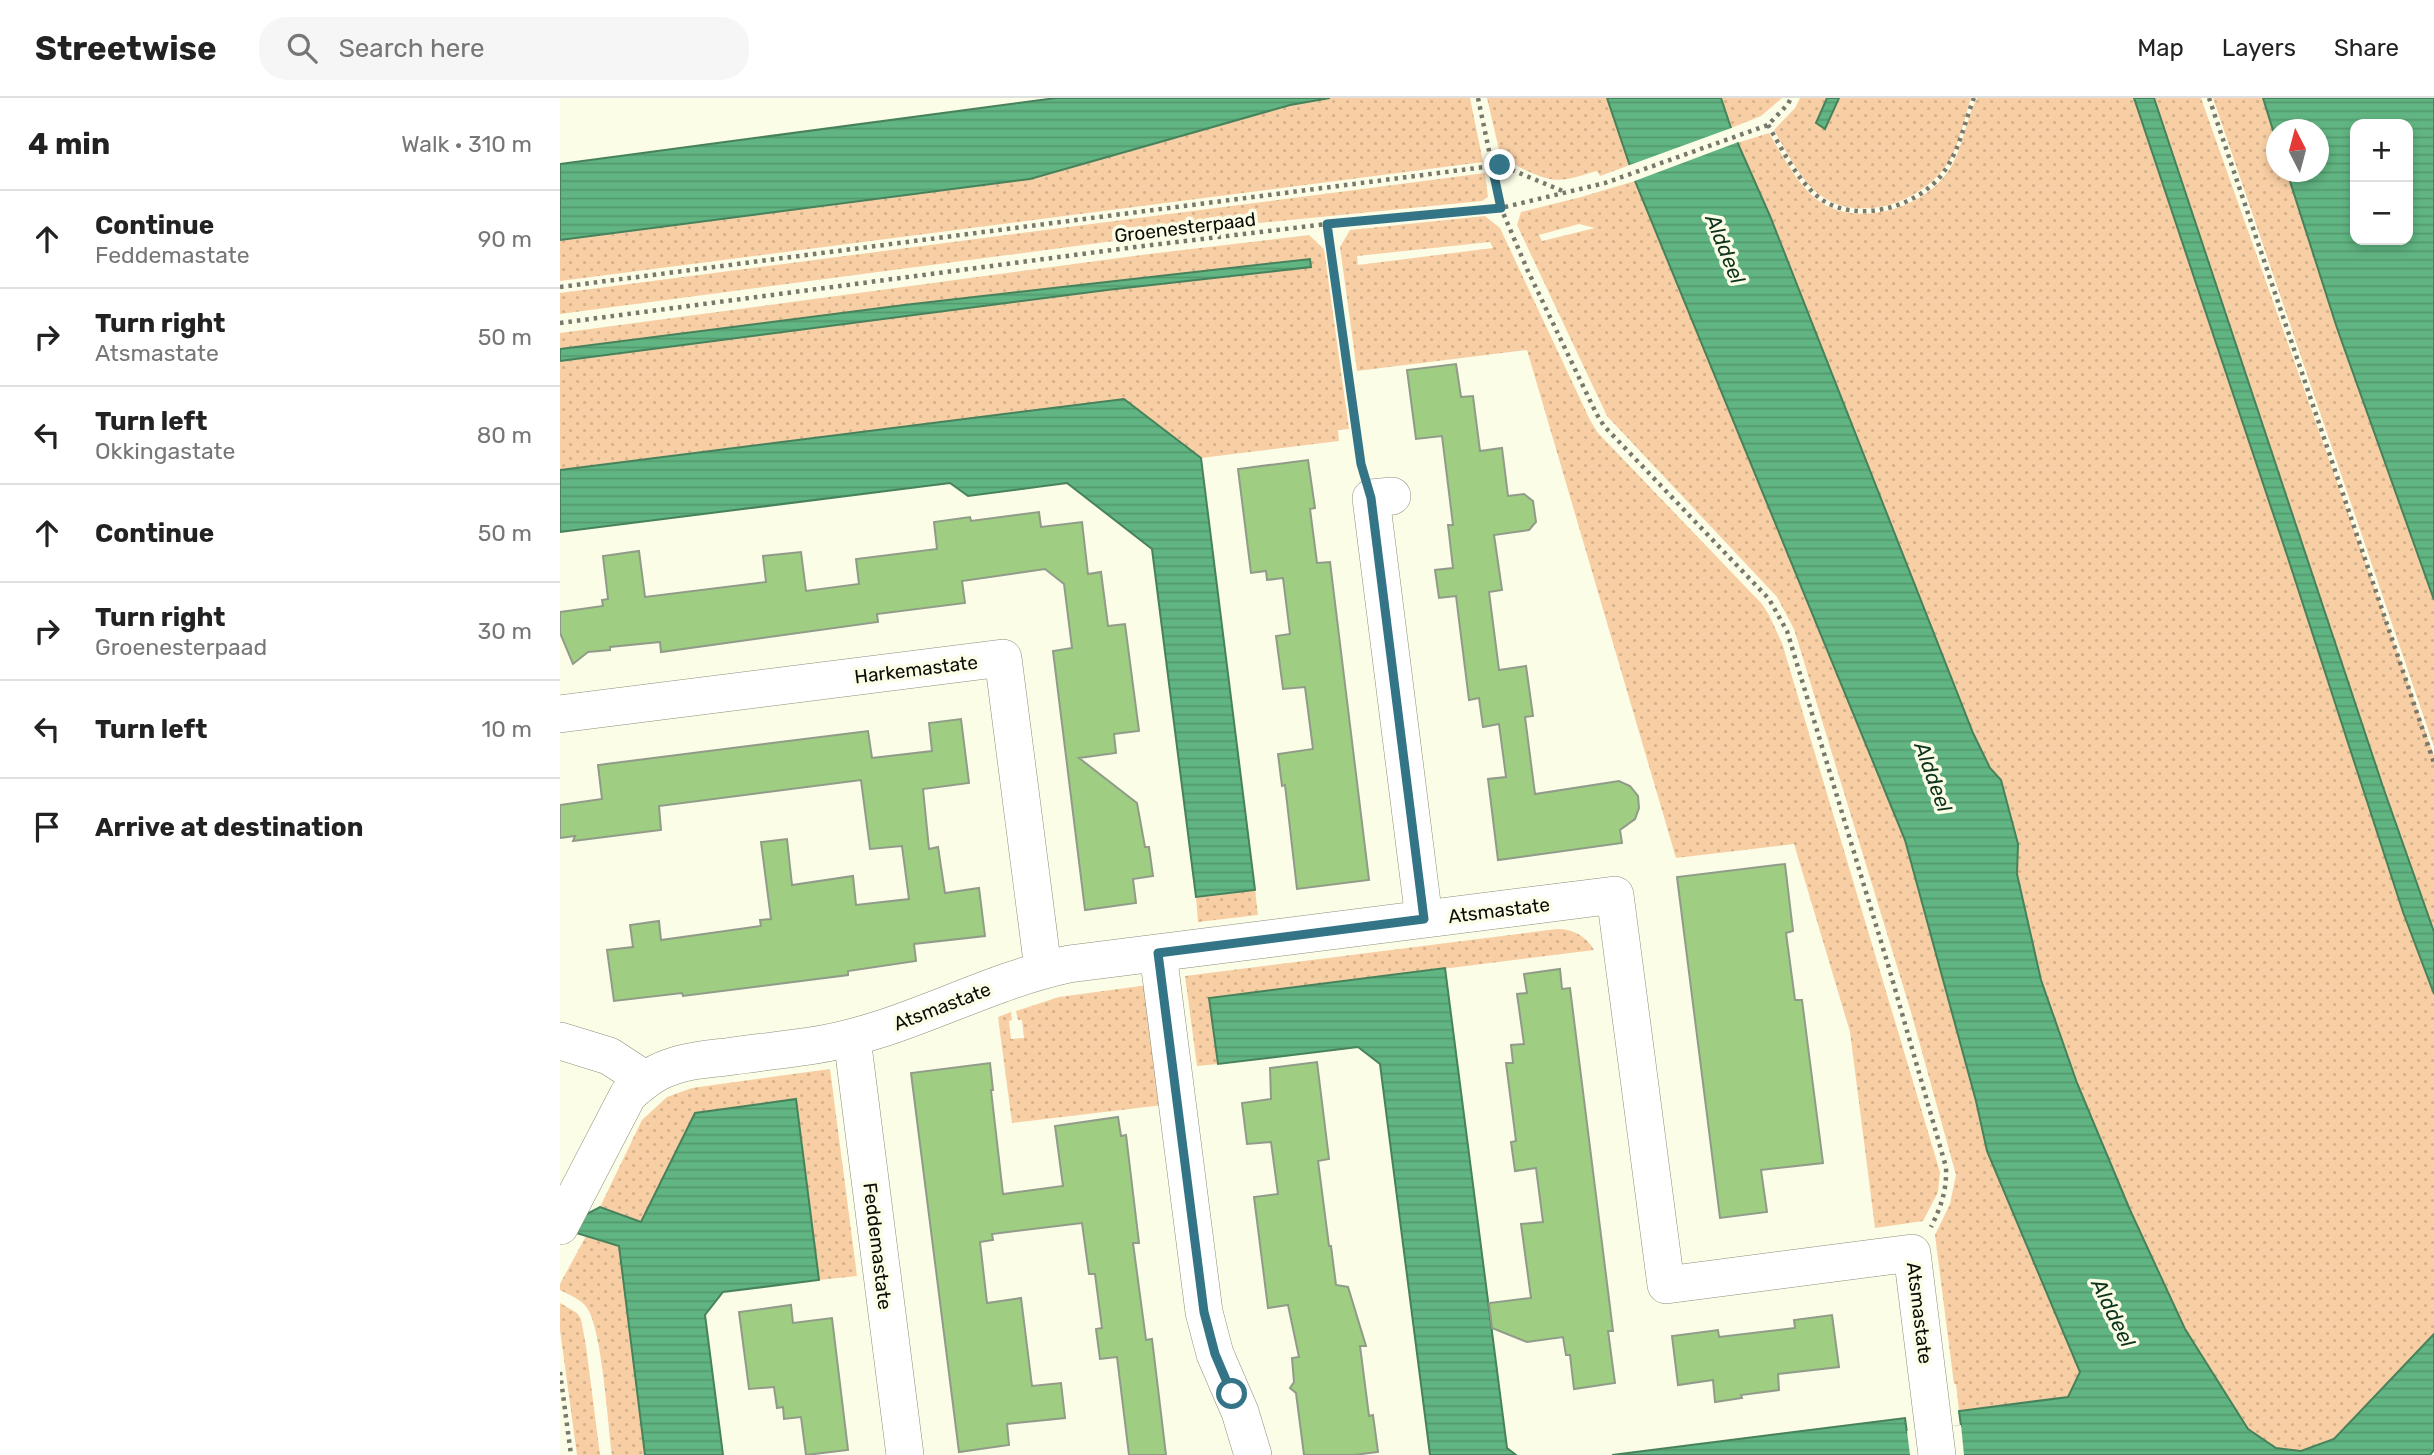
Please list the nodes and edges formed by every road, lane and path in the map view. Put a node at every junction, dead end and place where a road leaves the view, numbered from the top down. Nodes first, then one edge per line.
1 (1478, 98) edge
2 (1791, 98) edge
3 (1975, 98) edge
4 (2210, 98) edge
5 (1768, 125) junction
6 (1492, 166) junction
7 (1566, 192) junction
8 (1501, 208) junction
9 (1327, 224) junction
10 (560, 287) edge
11 (560, 323) edge
12 (1382, 497) joint
13 (560, 714) edge
14 (2434, 763) edge
15 (1424, 919) junction
16 (1158, 953) junction
17 (1043, 970) junction
18 (852, 1038) junction
19 (560, 1041) edge
20 (646, 1080) junction
21 (567, 1212) edge
22 (1912, 1253) junction
23 (560, 1372) edge
24 (1935, 1441) edge
25 (571, 1455) edge
26 (905, 1455) edge
27 (1253, 1455) edge

1 - 6 path
2 - 5 path
3 - 5 path
4 - 14 path
5 - 7 path, Groenesterpaad
6 - 7 path
6 - 8 path
6 - 10 path
7 - 8 path, Groenesterpaad
8 - 9 path, Groenesterpaad
8 - 22 path
9 - 11 path, Groenesterpaad
9 - 12 path
12 - 15 street
13 - 17 street, Harkemastate
15 - 16 street, Atsmastate
15 - 22 street, Atsmastate
16 - 17 street, Atsmastate
16 - 27 street
17 - 18 street, Atsmastate
18 - 20 street, Atsmastate
18 - 26 street, Feddemastate
19 - 20 street
20 - 21 street, Atsmastate
22 - 24 street, Atsmastate
23 - 25 path

